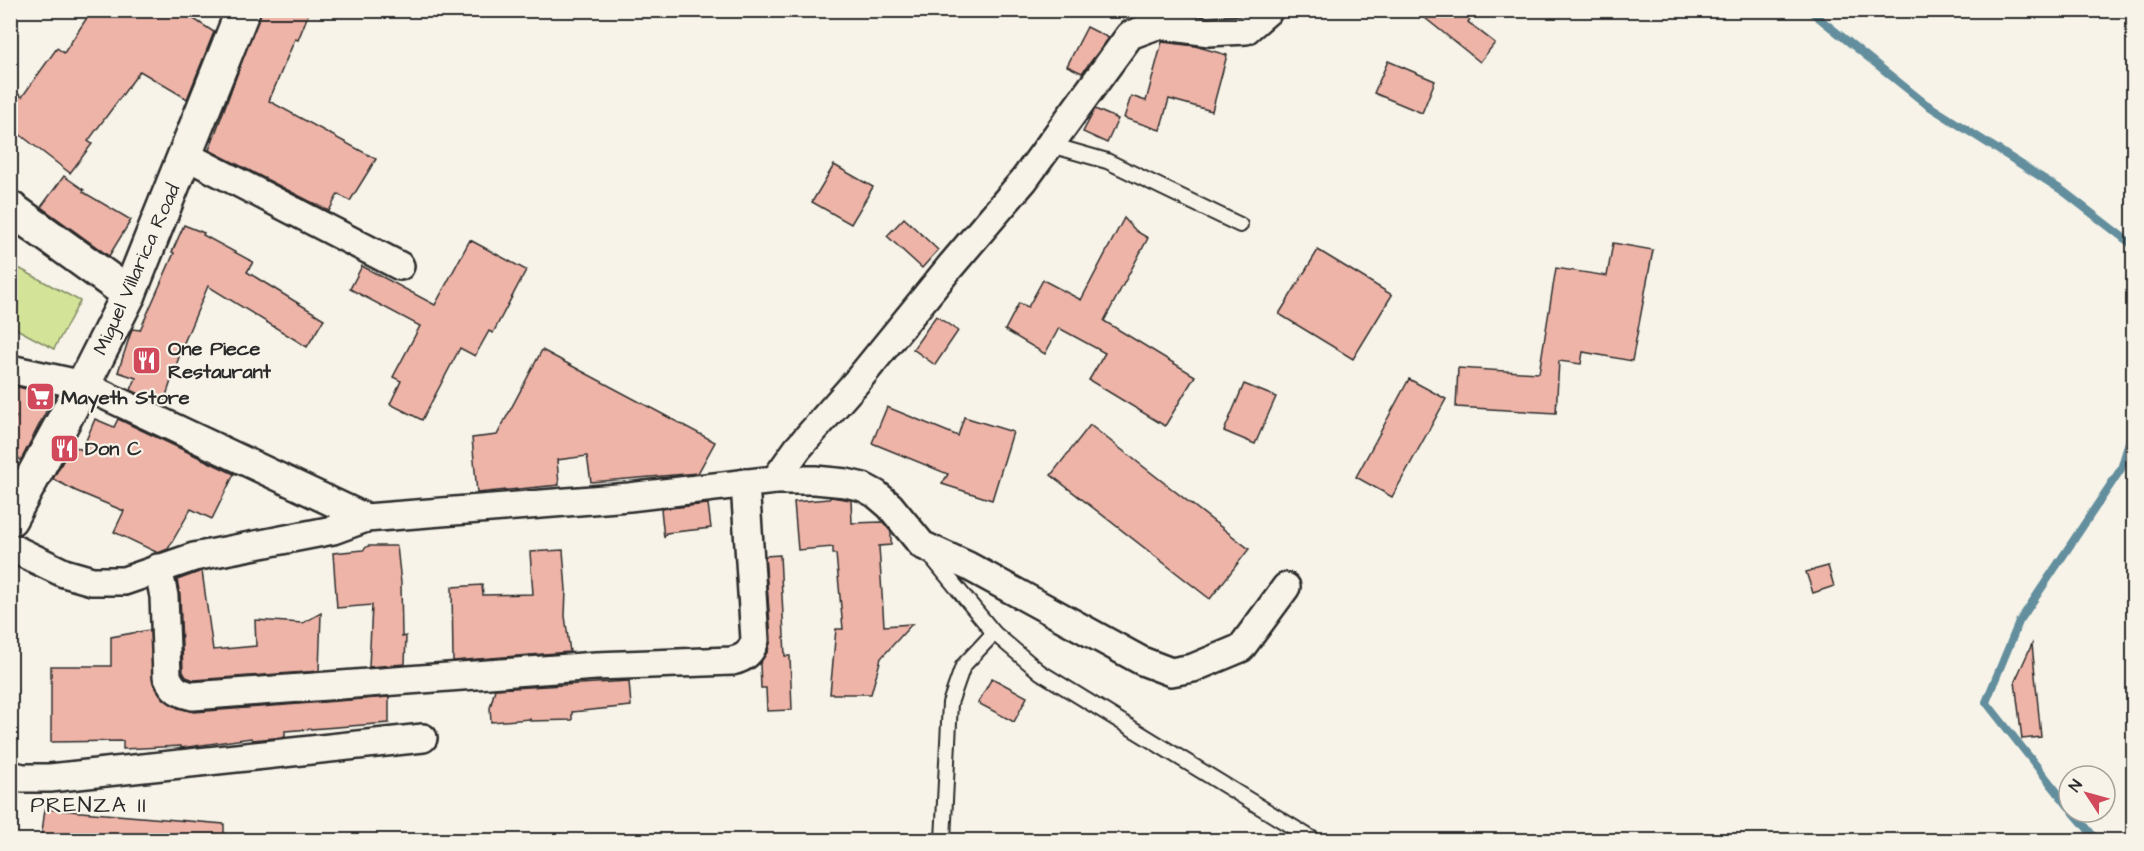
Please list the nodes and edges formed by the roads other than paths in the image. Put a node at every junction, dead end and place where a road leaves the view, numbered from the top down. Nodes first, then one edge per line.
1 (243, 10) edge
2 (1269, 10) edge
3 (1051, 145) junction
4 (185, 155) junction
5 (10, 208) edge
6 (1240, 225) dead end
7 (400, 266) dead end
8 (129, 294) junction
9 (10, 369) edge
10 (83, 385) junction
11 (775, 480) junction
12 (746, 483) junction
13 (366, 518) junction
14 (10, 519) edge
15 (921, 545) junction
16 (10, 547) edge
17 (158, 568) junction
18 (1286, 587) dead end
19 (994, 633) junction
20 (423, 738) dead end
21 (10, 775) edge
22 (943, 840) edge
23 (1314, 840) edge

1 - 4 main road, Miguel Villarica Road
2 - 3 street
3 - 6 lane
3 - 11 street
4 - 7 street
4 - 8 main road, Miguel Villarica Road
5 - 8 main road
8 - 10 main road, Miguel Villarica Road
9 - 10 street
10 - 13 street
10 - 14 main road, Miguel Villarica Road
11 - 12 street
11 - 15 street
12 - 13 street
12 - 17 street
13 - 17 street
15 - 18 street
15 - 19 lane
16 - 17 street
19 - 22 lane
19 - 23 lane
20 - 21 street

